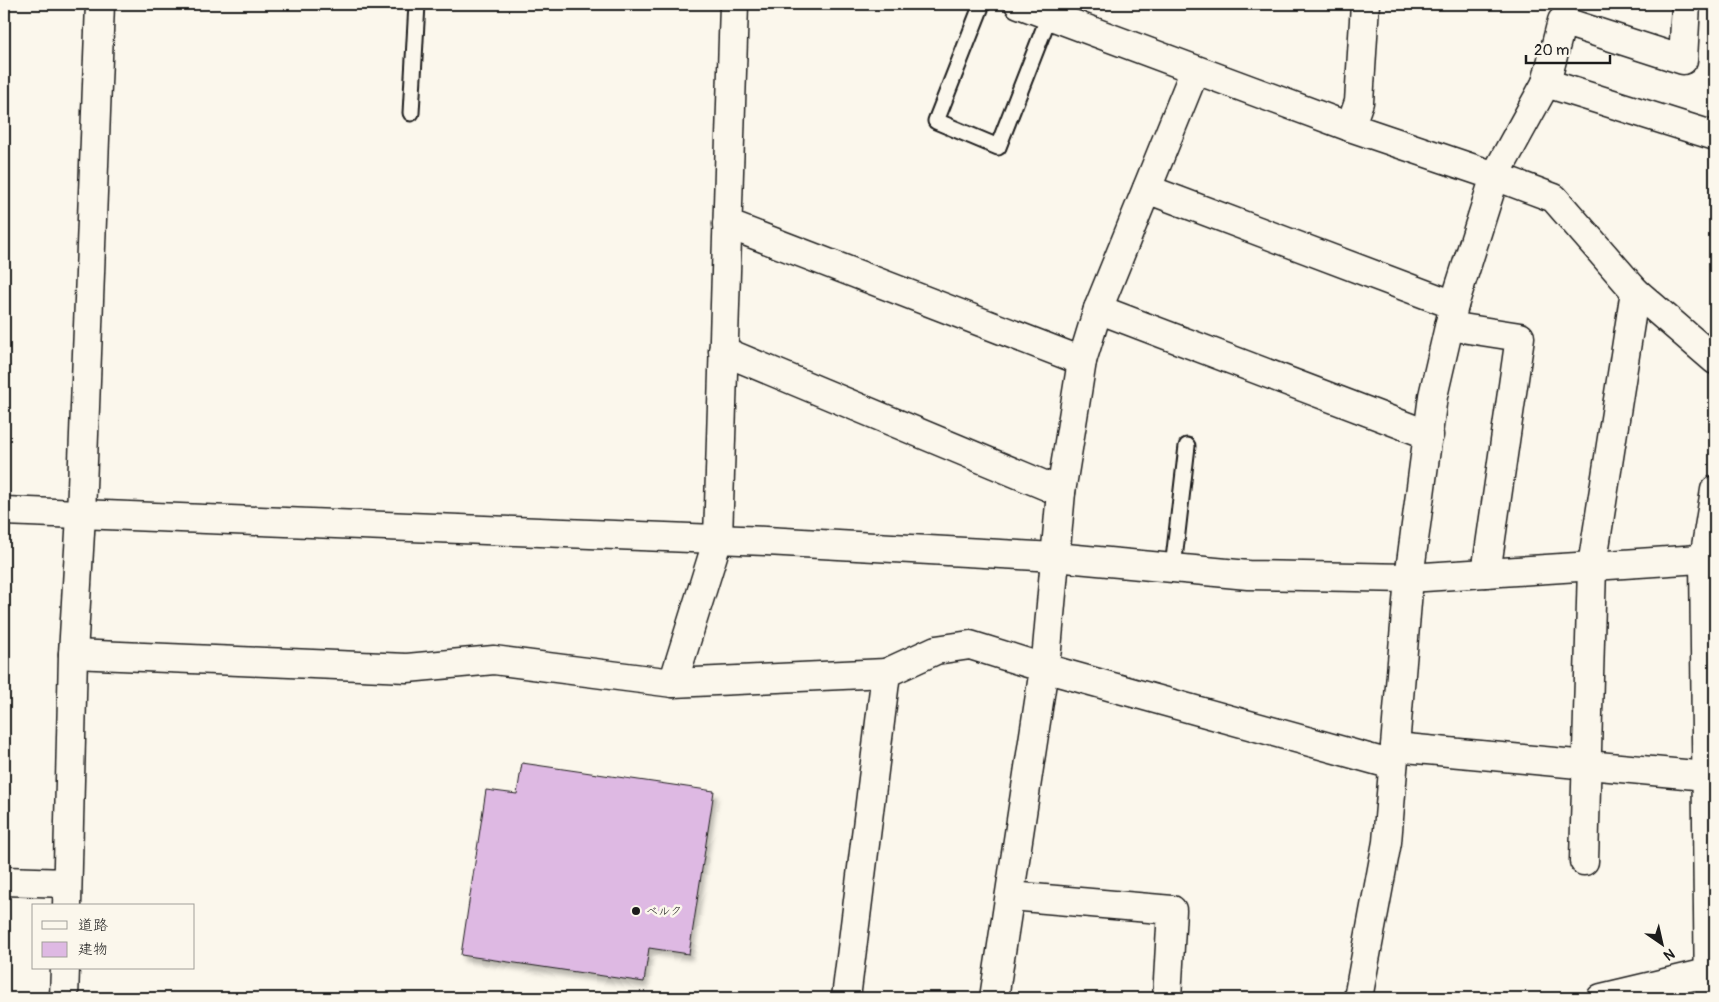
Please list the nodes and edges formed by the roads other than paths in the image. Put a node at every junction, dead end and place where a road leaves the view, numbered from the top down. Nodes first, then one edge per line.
1 (100, 4) edge
2 (417, 4) edge
3 (734, 4) edge
4 (982, 4) edge
5 (1019, 4) edge
6 (1365, 4) edge
7 (1686, 4) edge
8 (1049, 10) edge
9 (1195, 70) junction
10 (1546, 83) junction
11 (411, 113) dead end
12 (1350, 127) junction
13 (1715, 136) edge
14 (1496, 176) junction
15 (1147, 189) junction
16 (726, 224) junction
17 (1635, 291) junction
18 (1098, 309) junction
19 (1451, 315) junction
20 (723, 351) junction
21 (1715, 360) edge
22 (1082, 361) junction
23 (1429, 435) junction
24 (1187, 446) dead end
25 (1715, 490) edge
26 (1061, 492) junction
27 (4, 511) edge
28 (81, 515) junction
29 (718, 539) junction
30 (1055, 557) junction
31 (1710, 559) edge
32 (1592, 566) junction
33 (1173, 568) junction
34 (1486, 573) junction
35 (1409, 578) junction
36 (72, 654) junction
37 (1044, 668) junction
38 (886, 674) junction
39 (673, 683) junction
40 (1394, 756) junction
41 (1587, 765) junction
42 (1706, 776) junction
43 (1584, 862) dead end
44 (4, 881) edge
45 (67, 894) edge
46 (1010, 896) junction
47 (65, 970) edge
48 (1711, 981) edge
49 (64, 998) edge
50 (846, 998) edge
51 (994, 998) edge
52 (1168, 998) edge
53 (1358, 998) edge
54 (1601, 998) edge

1 - 28 street
2 - 11 lane
3 - 16 street
4 - 8 lane
5 - 8 street
6 - 12 street
7 - 10 street
8 - 9 street
9 - 12 street
9 - 15 street
10 - 13 street
10 - 14 street
12 - 14 street
14 - 17 street
14 - 19 street
15 - 18 street
15 - 19 street
16 - 20 street
16 - 22 street
17 - 21 street
17 - 32 street
18 - 22 street
18 - 23 street
19 - 23 street
19 - 34 street
20 - 26 street
20 - 29 street
22 - 26 street
23 - 35 street
24 - 33 lane
25 - 31 street
26 - 30 street
27 - 28 street
28 - 29 street
28 - 36 street
29 - 30 street
29 - 39 street
30 - 33 street
30 - 37 street
31 - 32 street
31 - 42 street
32 - 34 street
32 - 41 street
33 - 35 street
34 - 35 street
35 - 40 street
36 - 39 street
36 - 45 street
37 - 38 street
37 - 40 street
37 - 46 street
38 - 39 street
38 - 50 street
40 - 41 street
40 - 53 street
41 - 42 street
41 - 43 street
42 - 48 street
44 - 45 street
46 - 51 street
46 - 52 street
47 - 49 street
48 - 54 street

